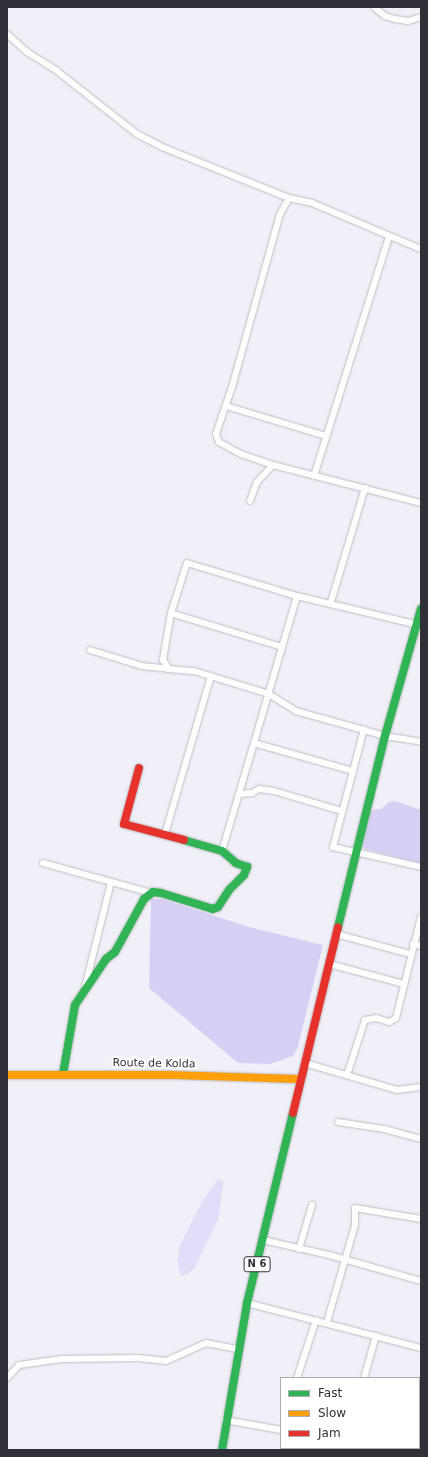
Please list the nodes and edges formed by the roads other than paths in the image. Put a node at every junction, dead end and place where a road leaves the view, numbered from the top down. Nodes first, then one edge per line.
1 (374, 7) edge
2 (421, 17) edge
3 (7, 34) edge
4 (289, 198) junction
5 (389, 236) junction
6 (421, 249) edge
7 (226, 406) junction
8 (326, 436) junction
9 (273, 465) junction
10 (314, 476) junction
11 (365, 488) junction
12 (250, 501) dead end
13 (421, 502) edge
14 (297, 596) junction
15 (331, 602) junction
16 (421, 609) edge
17 (171, 613) junction
18 (419, 625) edge
19 (282, 647) junction
20 (90, 650) dead end
21 (168, 669) junction
22 (211, 676) junction
23 (269, 694) junction
24 (364, 729) junction
25 (385, 736) junction
26 (421, 742) edge
27 (254, 743) junction
28 (139, 768) dead end
29 (353, 770) junction
30 (239, 794) junction
31 (342, 811) junction
32 (164, 834) junction
33 (222, 851) junction
34 (356, 852) junction
35 (43, 863) dead end
36 (421, 868) edge
37 (111, 882) junction
38 (151, 893) junction
39 (421, 917) edge
40 (336, 934) junction
41 (413, 944) junction
42 (421, 946) edge
43 (410, 954) junction
44 (329, 964) junction
45 (404, 984) junction
46 (85, 987) junction
47 (305, 1063) junction
48 (64, 1074) junction
49 (7, 1075) edge
50 (347, 1075) junction
51 (301, 1079) junction
52 (421, 1088) edge
53 (338, 1122) dead end
54 (421, 1139) edge
55 (312, 1205) dead end
56 (421, 1218) edge
57 (262, 1240) junction
58 (299, 1248) junction
59 (344, 1261) junction
60 (421, 1281) edge
61 (247, 1303) junction
62 (316, 1320) junction
63 (327, 1322) junction
64 (376, 1336) junction
65 (421, 1348) edge
66 (237, 1350) junction
67 (297, 1377) edge
68 (364, 1377) edge
69 (7, 1378) edge
70 (225, 1420) junction
71 (280, 1430) edge
72 (222, 1450) edge

1 - 2 street
3 - 4 street
4 - 5 street
4 - 7 street
5 - 6 street
5 - 8 street
7 - 8 street
7 - 9 street
8 - 10 street
9 - 10 street
9 - 12 street
10 - 11 street
11 - 13 street
11 - 15 street
14 - 15 street
14 - 17 street
14 - 19 street
15 - 18 street
16 - 18 main road
17 - 19 street
17 - 21 street
18 - 25 main road
19 - 23 street
20 - 21 street
21 - 22 street
22 - 23 street
22 - 32 street
23 - 24 street
23 - 27 street
24 - 25 street
24 - 29 street
25 - 26 street
25 - 34 main road
27 - 29 street
27 - 30 street
28 - 32 main road
29 - 31 street
30 - 31 street
30 - 33 street
31 - 34 street
32 - 33 main road
33 - 38 main road
34 - 36 street
34 - 40 main road
35 - 37 street
37 - 38 street
37 - 46 street
38 - 46 main road
39 - 41 street
40 - 43 street
40 - 44 main road
41 - 42 street
41 - 43 street
43 - 45 street
44 - 45 street
44 - 47 main road
45 - 50 street
46 - 48 main road
47 - 50 street
47 - 51 main road
48 - 49 main road, Route de Kolda
48 - 51 main road, Route de Kolda
50 - 52 street
51 - 57 main road, N 6
53 - 54 street
55 - 58 street
56 - 59 street
57 - 58 street
57 - 61 main road, N 6
58 - 59 street
59 - 60 street
59 - 63 street
61 - 62 street
61 - 66 main road, N 6
62 - 63 street
62 - 67 street
63 - 64 street
64 - 65 street
64 - 68 street
66 - 69 street
66 - 70 main road, N 6
70 - 71 street
70 - 72 main road, N 6

